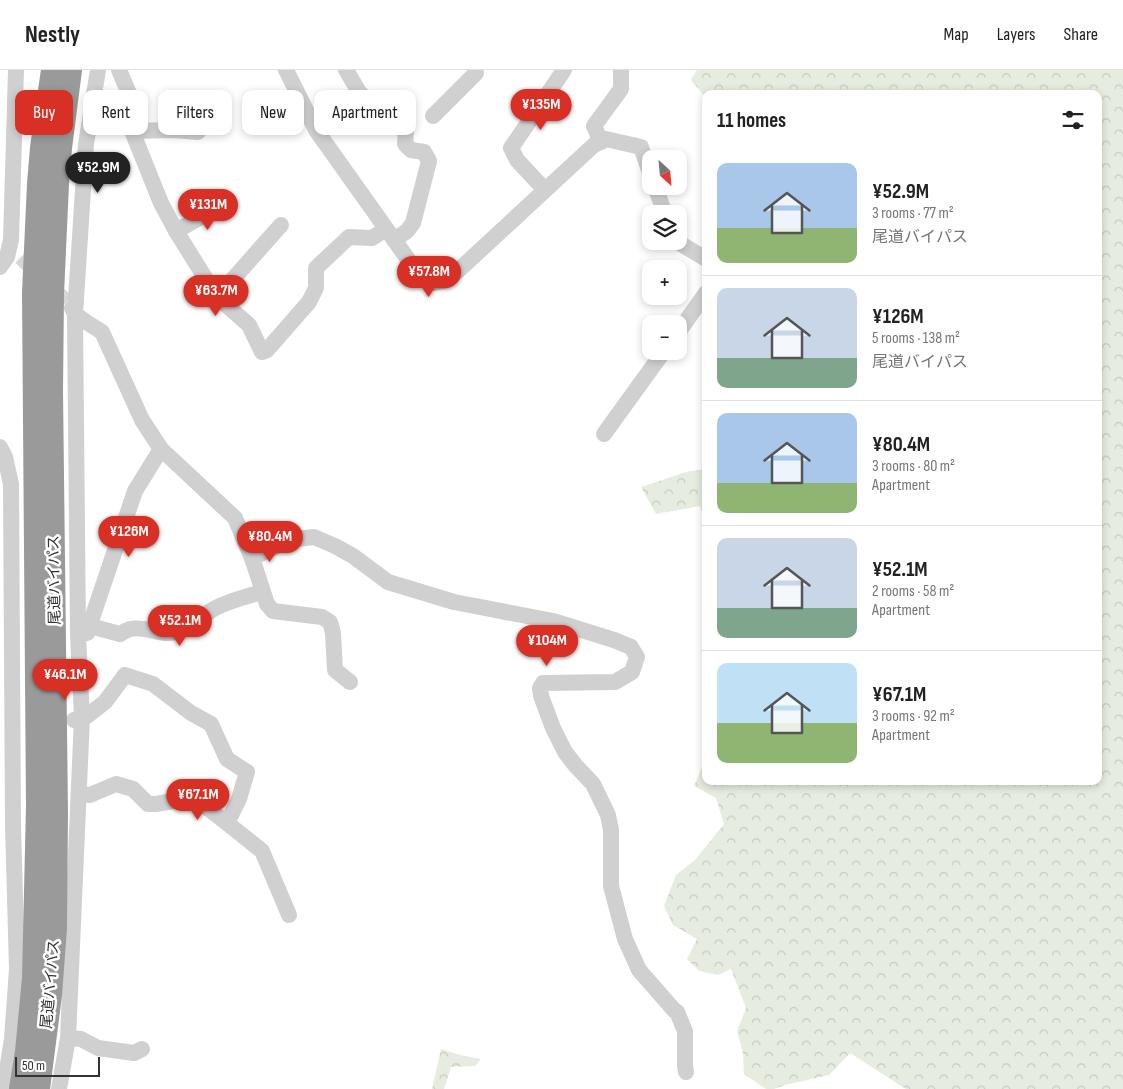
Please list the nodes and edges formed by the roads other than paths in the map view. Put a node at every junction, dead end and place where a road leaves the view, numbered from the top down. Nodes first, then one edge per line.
1 (16, 70) edge
2 (40, 70) edge
3 (53, 70) edge
4 (70, 70) edge
5 (77, 70) edge
6 (98, 70) edge
7 (119, 70) edge
8 (286, 70) edge
9 (346, 70) edge
10 (564, 70) edge
11 (621, 70) edge
12 (476, 71) edge
13 (128, 90) edge
14 (433, 116) dead end
15 (134, 135) edge
16 (601, 142) junction
17 (60, 148) junction
18 (642, 151) edge
19 (545, 190) junction
20 (226, 203) dead end
21 (282, 225) dead end
22 (176, 231) junction
23 (390, 234) junction
24 (36, 236) junction
25 (687, 248) edge
26 (702, 257) edge
27 (9, 260) edge
28 (217, 296) junction
29 (702, 299) edge
30 (72, 309) junction
31 (687, 320) edge
32 (657, 360) edge
33 (604, 434) dead end
34 (0, 447) edge
35 (161, 449) junction
36 (5, 507) edge
37 (252, 558) junction
38 (262, 592) junction
39 (84, 630) junction
40 (350, 682) dead end
41 (76, 719) junction
42 (79, 794) junction
43 (227, 823) junction
44 (289, 915) dead end
45 (6, 1034) edge
46 (68, 1038) junction
47 (142, 1049) dead end
48 (686, 1072) dead end
49 (4, 1089) edge
50 (21, 1089) edge
51 (38, 1089) edge
52 (59, 1089) edge

1 - 27 street
2 - 24 highway
3 - 24 highway, 尾道バイパス
4 - 17 highway, 尾道バイパス
5 - 17 highway
6 - 30 street
7 - 13 street
8 - 23 street
9 - 23 street
10 - 19 street
11 - 16 street
12 - 14 street
15 - 22 street
16 - 18 street
16 - 19 street
17 - 51 highway, 尾道バイパス
19 - 23 street
20 - 22 street
21 - 28 street
22 - 28 street
23 - 28 street
24 - 50 highway, 尾道バイパス
25 - 26 street
29 - 31 street
30 - 35 street
30 - 39 street
32 - 33 street
34 - 36 street
35 - 37 street
35 - 39 street
36 - 45 street
37 - 38 street
37 - 48 street
38 - 39 street
38 - 40 street
39 - 41 street
41 - 42 street
41 - 43 street
42 - 43 street
42 - 46 street
43 - 44 street
45 - 49 street
46 - 47 street
46 - 52 street

